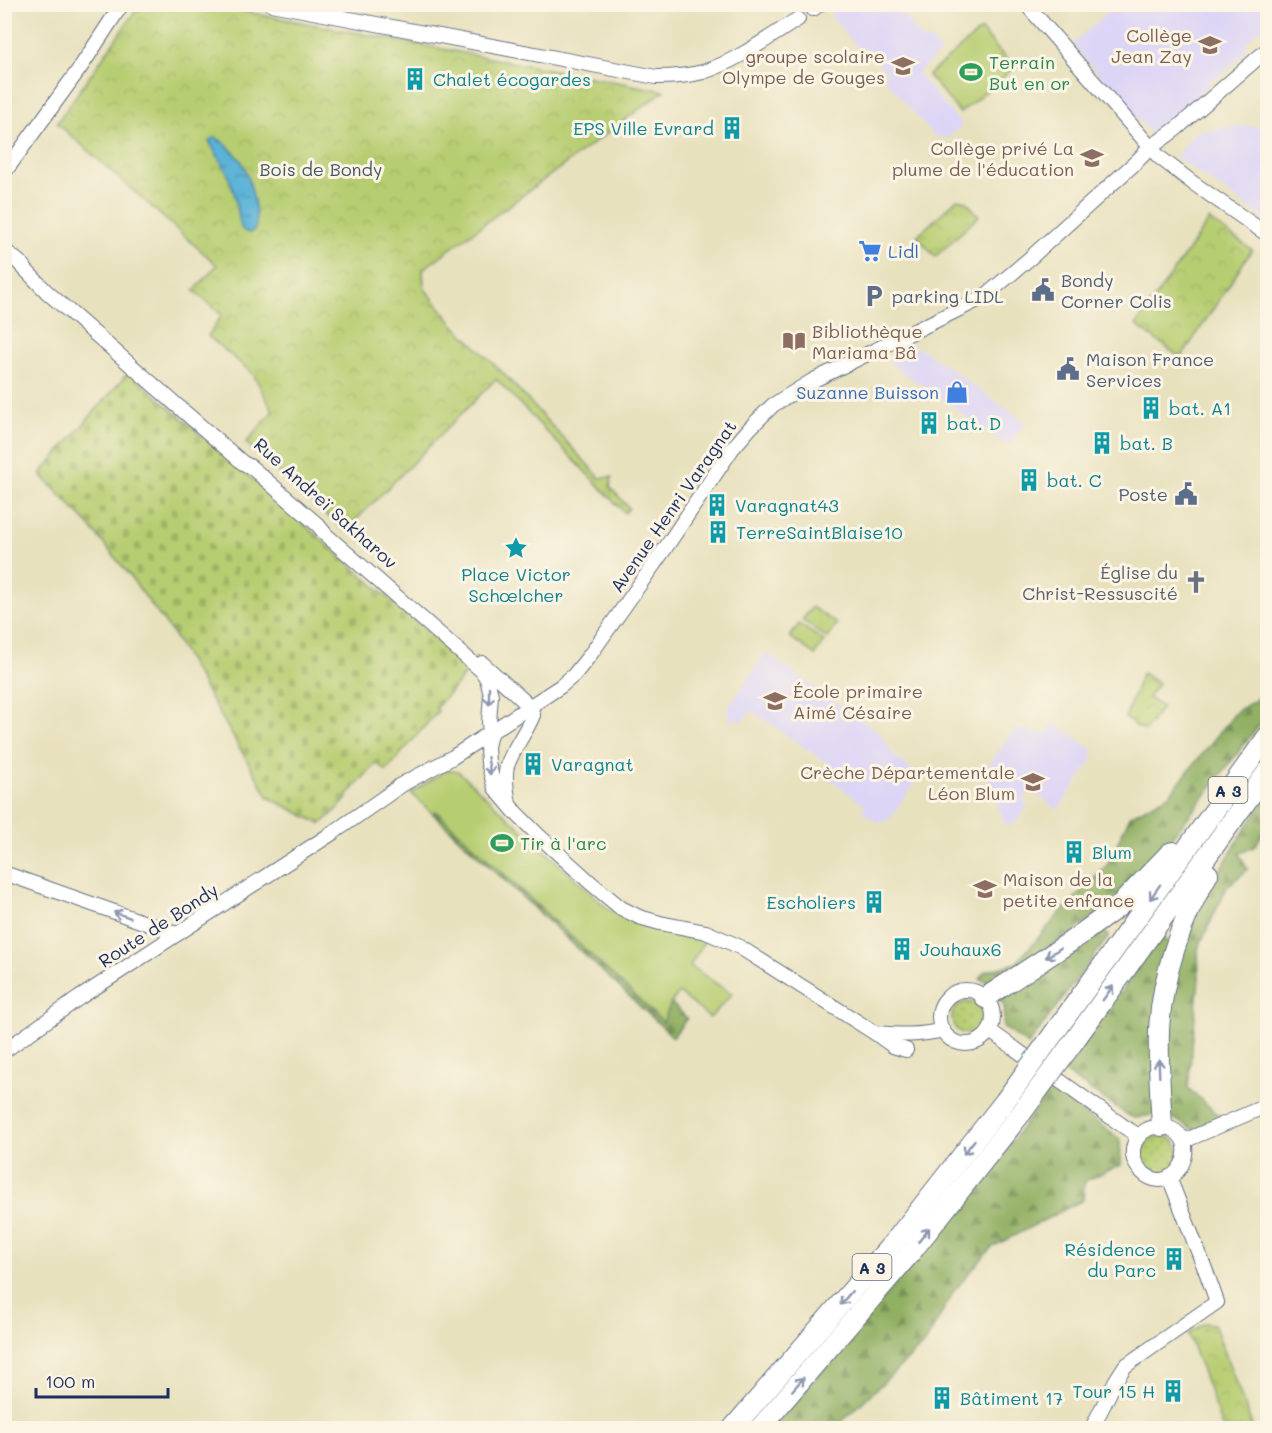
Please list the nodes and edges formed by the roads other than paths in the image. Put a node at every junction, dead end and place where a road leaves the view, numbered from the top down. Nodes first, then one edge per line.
1 (122, 4) edge
2 (271, 4) edge
3 (1026, 4) edge
4 (798, 19) dead end
5 (1268, 49) edge
6 (1150, 148) junction
7 (4, 173) edge
8 (1268, 235) edge
9 (4, 250) edge
10 (18, 262) junction
11 (527, 704) junction
12 (529, 727) junction
13 (495, 729) junction
14 (1268, 736) edge
15 (1268, 771) edge
16 (509, 804) junction
17 (334, 832) joint
18 (1218, 840) junction
19 (1189, 844) junction
20 (4, 873) edge
21 (177, 934) junction
22 (985, 998) junction
23 (943, 1030) junction
24 (990, 1031) junction
25 (875, 1033) junction
26 (906, 1050) dead end
27 (4, 1051) edge
28 (1268, 1105) edge
29 (1162, 1126) junction
30 (1139, 1136) junction
31 (1184, 1141) junction
32 (1169, 1177) junction
33 (733, 1428) edge
34 (760, 1428) edge
35 (1092, 1428) edge

1 - 7 street
2 - 4 street
3 - 6 street
5 - 6 street, Avenue Henri Varagnat
6 - 8 street
6 - 11 street, Avenue Henri Varagnat
9 - 10 street, Rue Andreï Sakharov
10 - 11 street, Rue Andreï Sakharov
10 -> 13 street, Rue Andreï Sakharov
11 - 12 street
11 - 13 street, Avenue Henri Varagnat
12 - 13 street
12 - 16 street
13 -> 16 street, Rue Andreï Sakharov
13 - 17 street, Avenue Henri Varagnat
14 - 19 highway, A 3
15 - 18 highway, A 3
16 - 25 street, Rue Andreï Sakharov
17 - 21 street, Route de Bondy
29 -> 18 highway
34 -> 18 highway, A 3, bridge
19 -> 22 highway
19 -> 33 highway, A 3, bridge
21 -> 20 street
21 - 27 street, Route de Bondy
22 - 23 street
22 - 24 street
23 - 24 street
23 - 25 street, Rue Andreï Sakharov
24 - 30 street
25 - 26 street, Rue Andreï Sakharov
28 - 31 street
29 - 30 street
29 - 31 street
30 - 32 street
31 - 32 street
32 - 35 street

